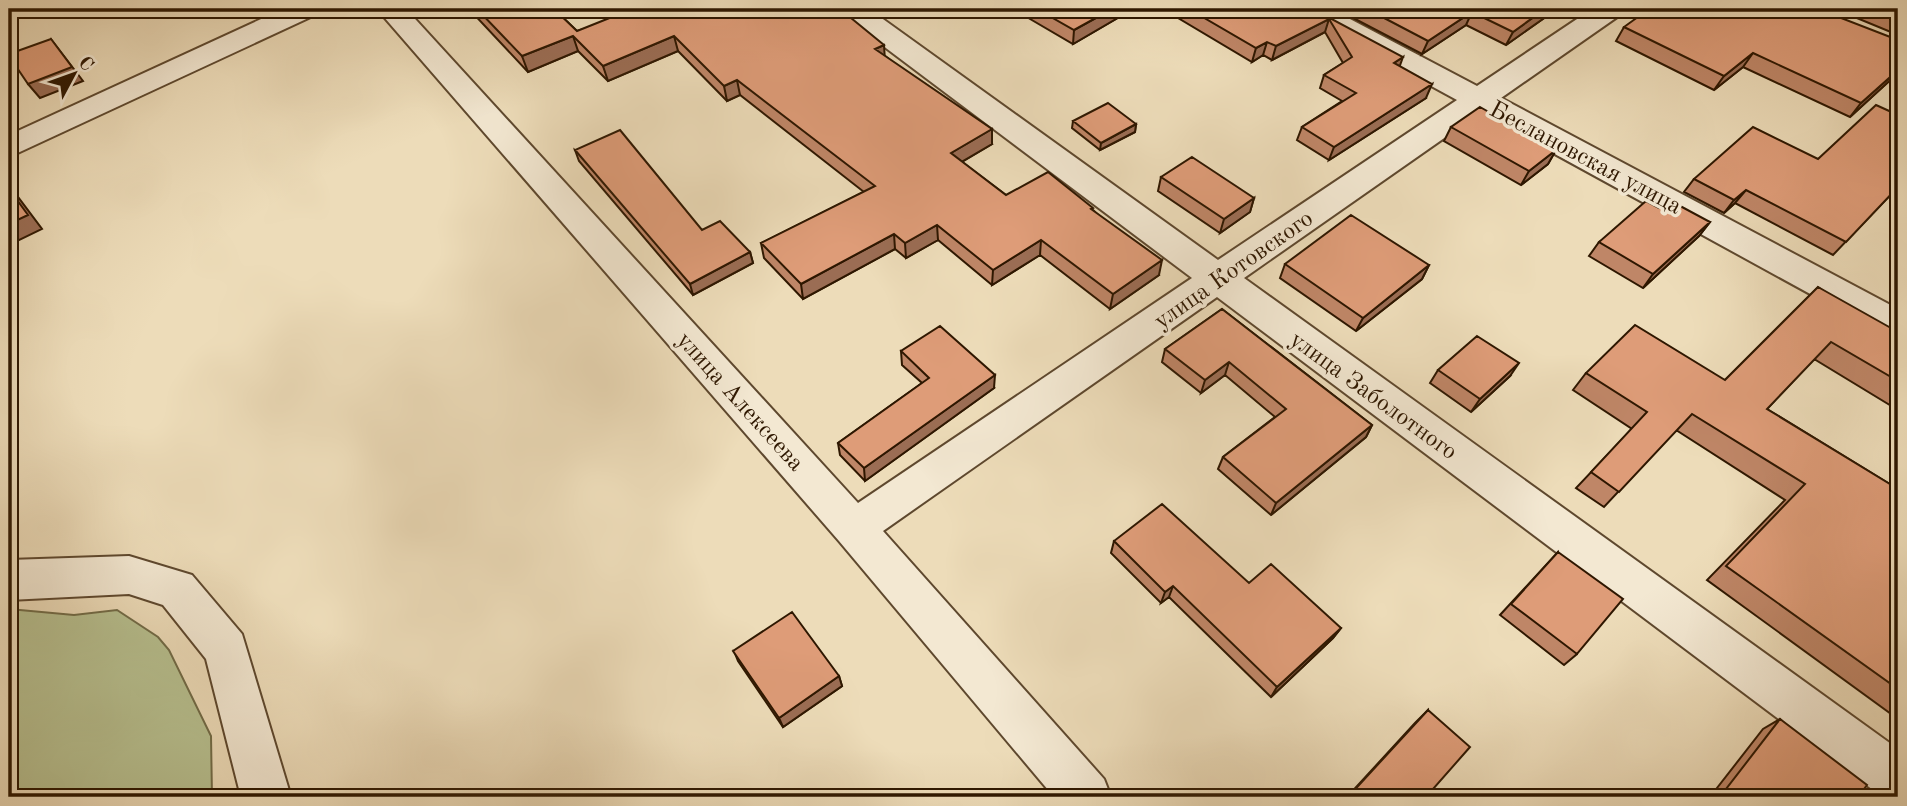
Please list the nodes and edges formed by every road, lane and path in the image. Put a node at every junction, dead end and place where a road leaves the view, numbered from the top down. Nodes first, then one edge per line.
1 (305, 9) edge
2 (391, 9) edge
3 (852, 9) edge
4 (1311, 9) edge
5 (1610, 9) edge
6 (1478, 98) junction
7 (9, 147) edge
8 (1217, 280) junction
9 (1898, 326) edge
10 (854, 528) junction
11 (9, 580) edge
12 (1898, 779) edge
13 (266, 797) edge
14 (1086, 797) edge

1 - 7 street
2 - 10 street, улица Алексеева
3 - 8 street, улица Заболотного
4 - 6 street, Беслановская улица
5 - 6 street, улица Котовского
6 - 8 street, улица Котовского
6 - 9 street, Беслановская улица
8 - 10 street, улица Котовского
8 - 12 street, улица Заболотного
10 - 14 street, улица Алексеева
11 - 13 street

